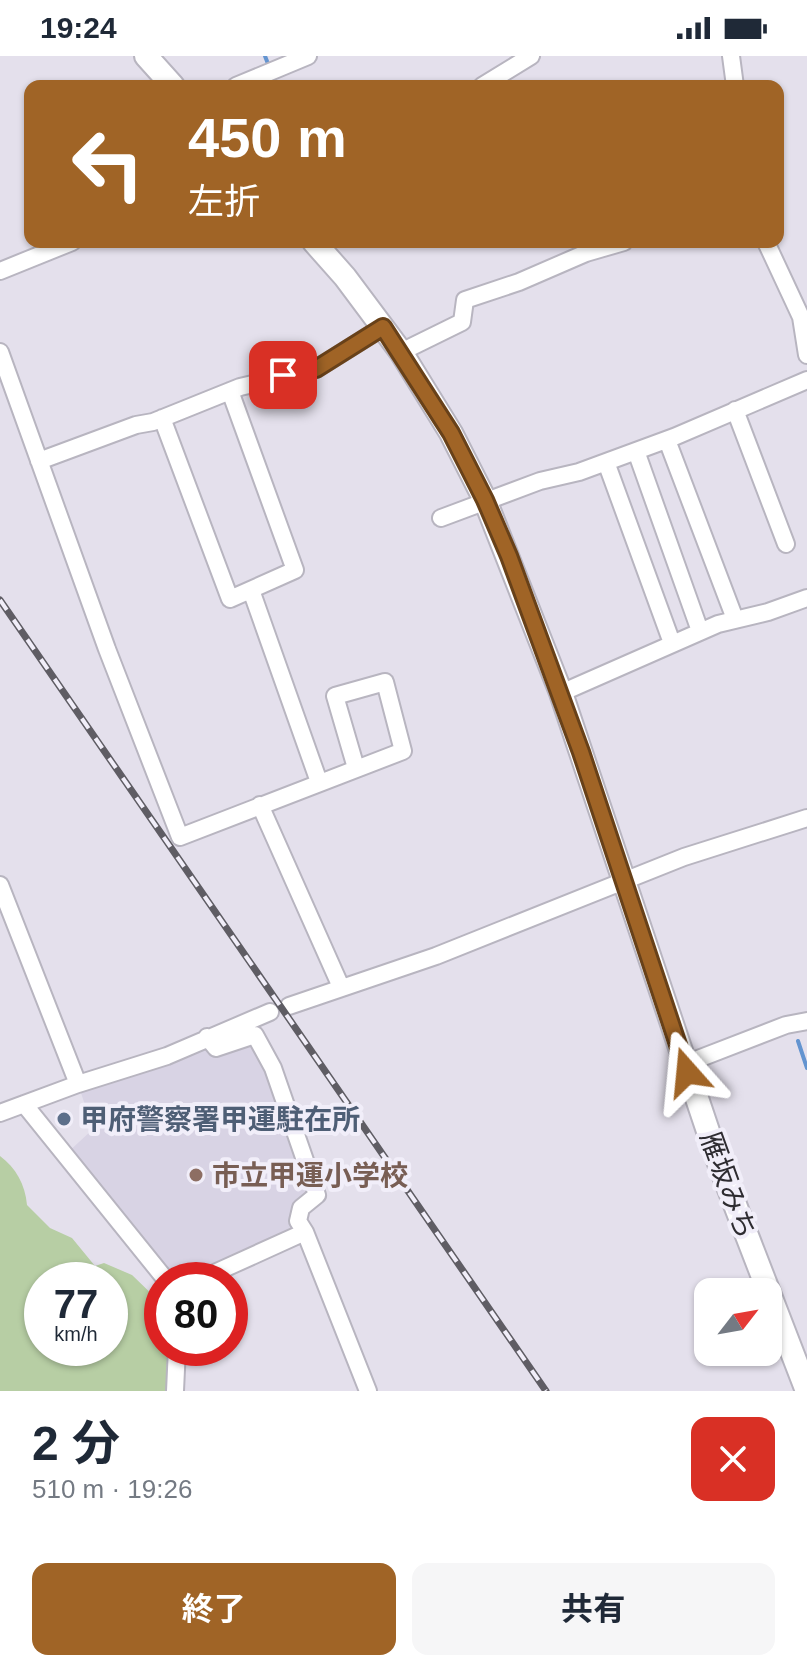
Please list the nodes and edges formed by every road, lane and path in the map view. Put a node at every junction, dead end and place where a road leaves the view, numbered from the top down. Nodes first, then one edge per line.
1 (146, 56) edge
2 (308, 56) edge
3 (531, 56) edge
4 (731, 56) edge
5 (168, 80) edge
6 (250, 80) edge
7 (492, 80) edge
8 (734, 80) edge
9 (57, 248) edge
10 (319, 248) edge
11 (603, 248) edge
12 (769, 248) edge
13 (0, 271) edge
14 (383, 327) junction
15 (0, 352) edge
16 (401, 352) junction
17 (807, 355) edge
18 (807, 380) edge
19 (230, 391) junction
20 (735, 410) junction
21 (162, 418) junction
22 (667, 440) junction
23 (636, 451) junction
24 (39, 461) junction
25 (606, 462) junction
26 (485, 500) junction
27 (441, 518) dead end
28 (786, 544) dead end
29 (251, 590) junction
30 (807, 598) edge
31 (735, 619) junction
32 (700, 631) junction
33 (672, 643) junction
34 (561, 693) junction
35 (356, 768) junction
36 (319, 782) junction
37 (260, 805) junction
38 (807, 818) edge
39 (625, 880) junction
40 (0, 885) edge
41 (341, 987) junction
42 (289, 1006) dead end
43 (270, 1012) dead end
44 (807, 1021) edge
45 (207, 1037) junction
46 (685, 1064) junction
47 (78, 1084) junction
48 (24, 1104) junction
49 (0, 1113) edge
50 (305, 1232) junction
51 (151, 1262) edge
52 (239, 1262) edge
53 (176, 1366) edge
54 (175, 1391) edge
55 (368, 1391) edge
56 (807, 1391) edge

1 - 5 highway
2 - 6 street
3 - 7 street
4 - 8 street
9 - 13 street
10 - 14 highway, 雁坂みち
11 - 16 street
12 - 17 street
14 - 16 highway, 雁坂みち
14 - 19 street
15 - 24 street
16 - 26 highway, 雁坂みち
18 - 20 street
19 - 21 street
19 - 29 street
20 - 22 street
20 - 28 street
21 - 24 street
21 - 29 street
22 - 23 street
22 - 31 street
23 - 25 street
23 - 32 street
24 - 37 street
25 - 26 street
25 - 33 street
26 - 27 street
26 - 34 highway, 雁坂みち
29 - 36 street
30 - 31 street
31 - 32 street
32 - 33 street
33 - 34 street
34 - 39 highway, 雁坂みち
35 - 35 street
35 - 36 street
36 - 37 street
37 - 41 street
38 - 39 street
39 - 41 street
39 - 46 highway, 雁坂みち
40 - 47 street
41 - 42 street
43 - 45 street
44 - 46 street
45 - 47 street
45 - 50 street
46 - 56 highway, 雁坂みち
47 - 48 street
48 - 49 street
48 - 51 street
50 - 52 street
50 - 55 street
53 - 54 street

